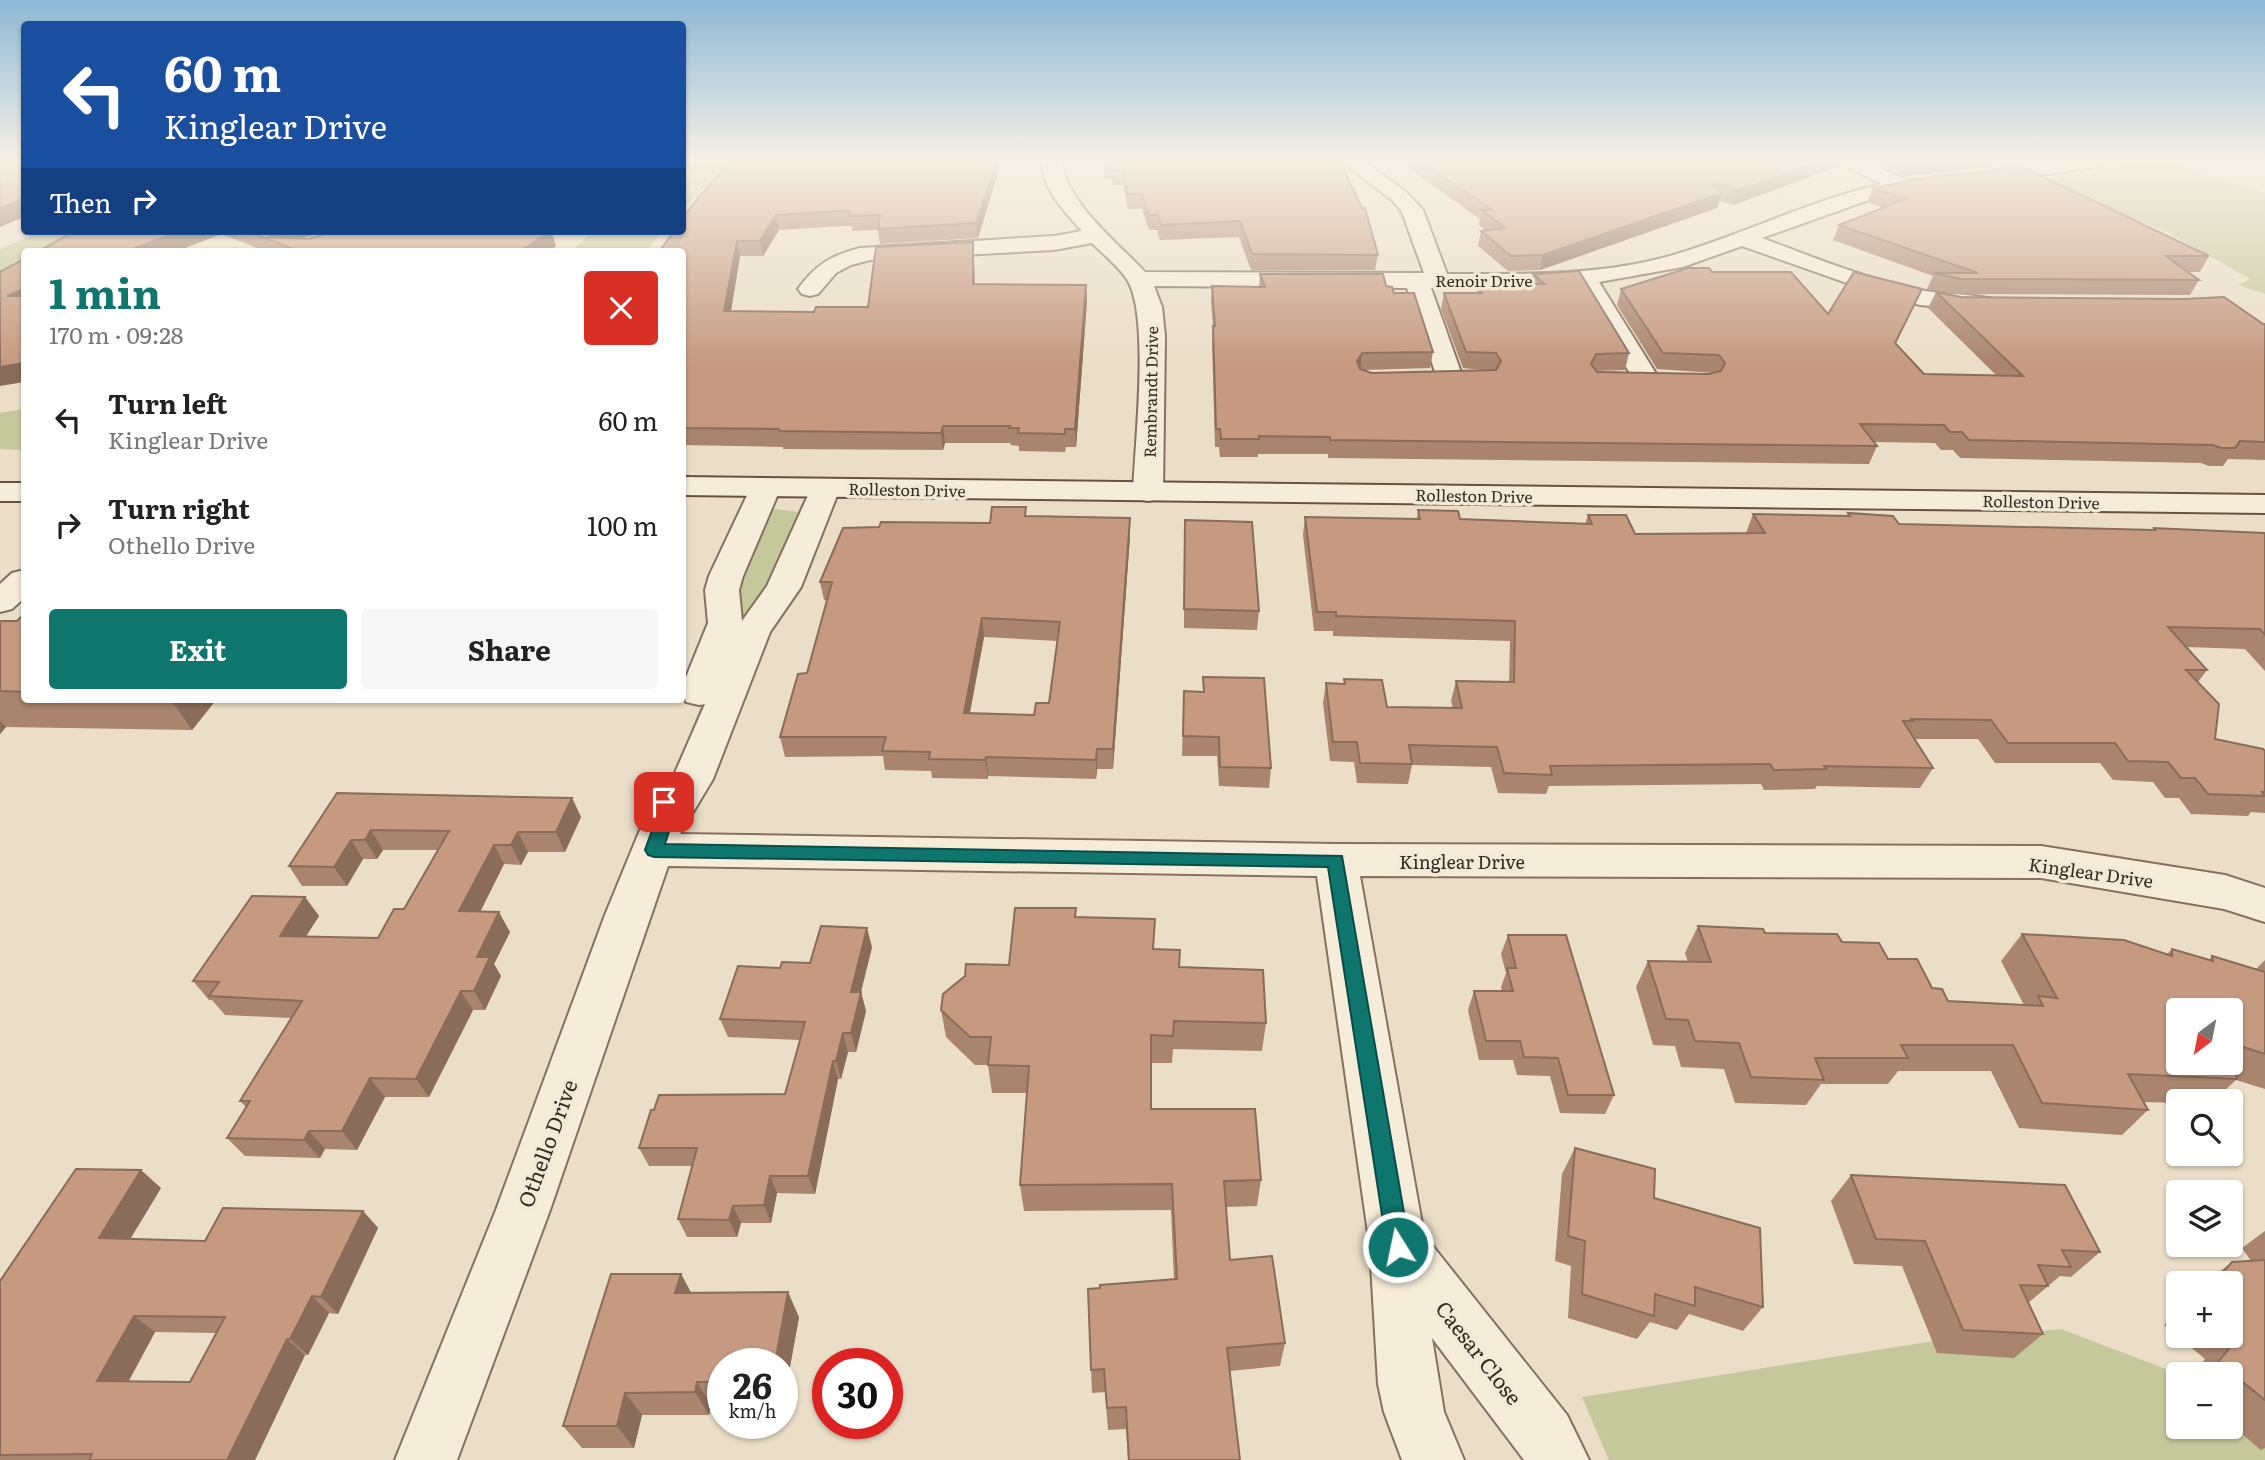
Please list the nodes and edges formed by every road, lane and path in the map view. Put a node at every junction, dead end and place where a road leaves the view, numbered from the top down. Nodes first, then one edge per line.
1 (1090, 227) edge
2 (1416, 227) edge
3 (1769, 227) edge
4 (1097, 235) junction
5 (1740, 238) junction
6 (1584, 277) junction
7 (1139, 279) junction
8 (1427, 280) junction
9 (810, 289) dead end
10 (2007, 304) edge
11 (1448, 378) edge
12 (1614, 380) edge
13 (0, 472) edge
14 (21, 472) edge
15 (686, 486) edge
16 (766, 487) junction
17 (825, 488) junction
18 (0, 492) edge
19 (21, 492) edge
20 (1149, 492) junction
21 (2265, 504) edge
22 (21, 583) edge
23 (0, 602) edge
24 (658, 838) junction
25 (1336, 860) junction
26 (2265, 905) edge
27 (1398, 1247) junction
28 (426, 1460) edge
29 (1433, 1460) edge
30 (1558, 1460) edge

1 - 4 street, Rembrandt Drive
2 - 8 street
3 - 5 street, Renoir Drive
4 - 7 street, Rembrandt Drive
4 - 9 street
5 - 6 street, Renoir Drive
5 - 10 street
6 - 8 street, Renoir Drive
6 - 12 street
7 - 8 street, Renoir Drive
7 - 20 street, Rembrandt Drive
8 - 11 street
13 - 14 street
15 - 16 street, Rolleston Drive
16 - 17 street, Rolleston Drive
16 - 24 street, Othello Drive
17 - 20 street, Rolleston Drive
17 - 24 street, Othello Drive
18 - 19 street
20 - 21 street, Rolleston Drive
22 - 23 street
24 - 25 street, Kinglear Drive
24 - 28 street, Othello Drive
25 - 26 street, Kinglear Drive
25 - 27 street, Caesar Close
27 - 29 street, Caesar Close
27 - 30 street, Caesar Close

